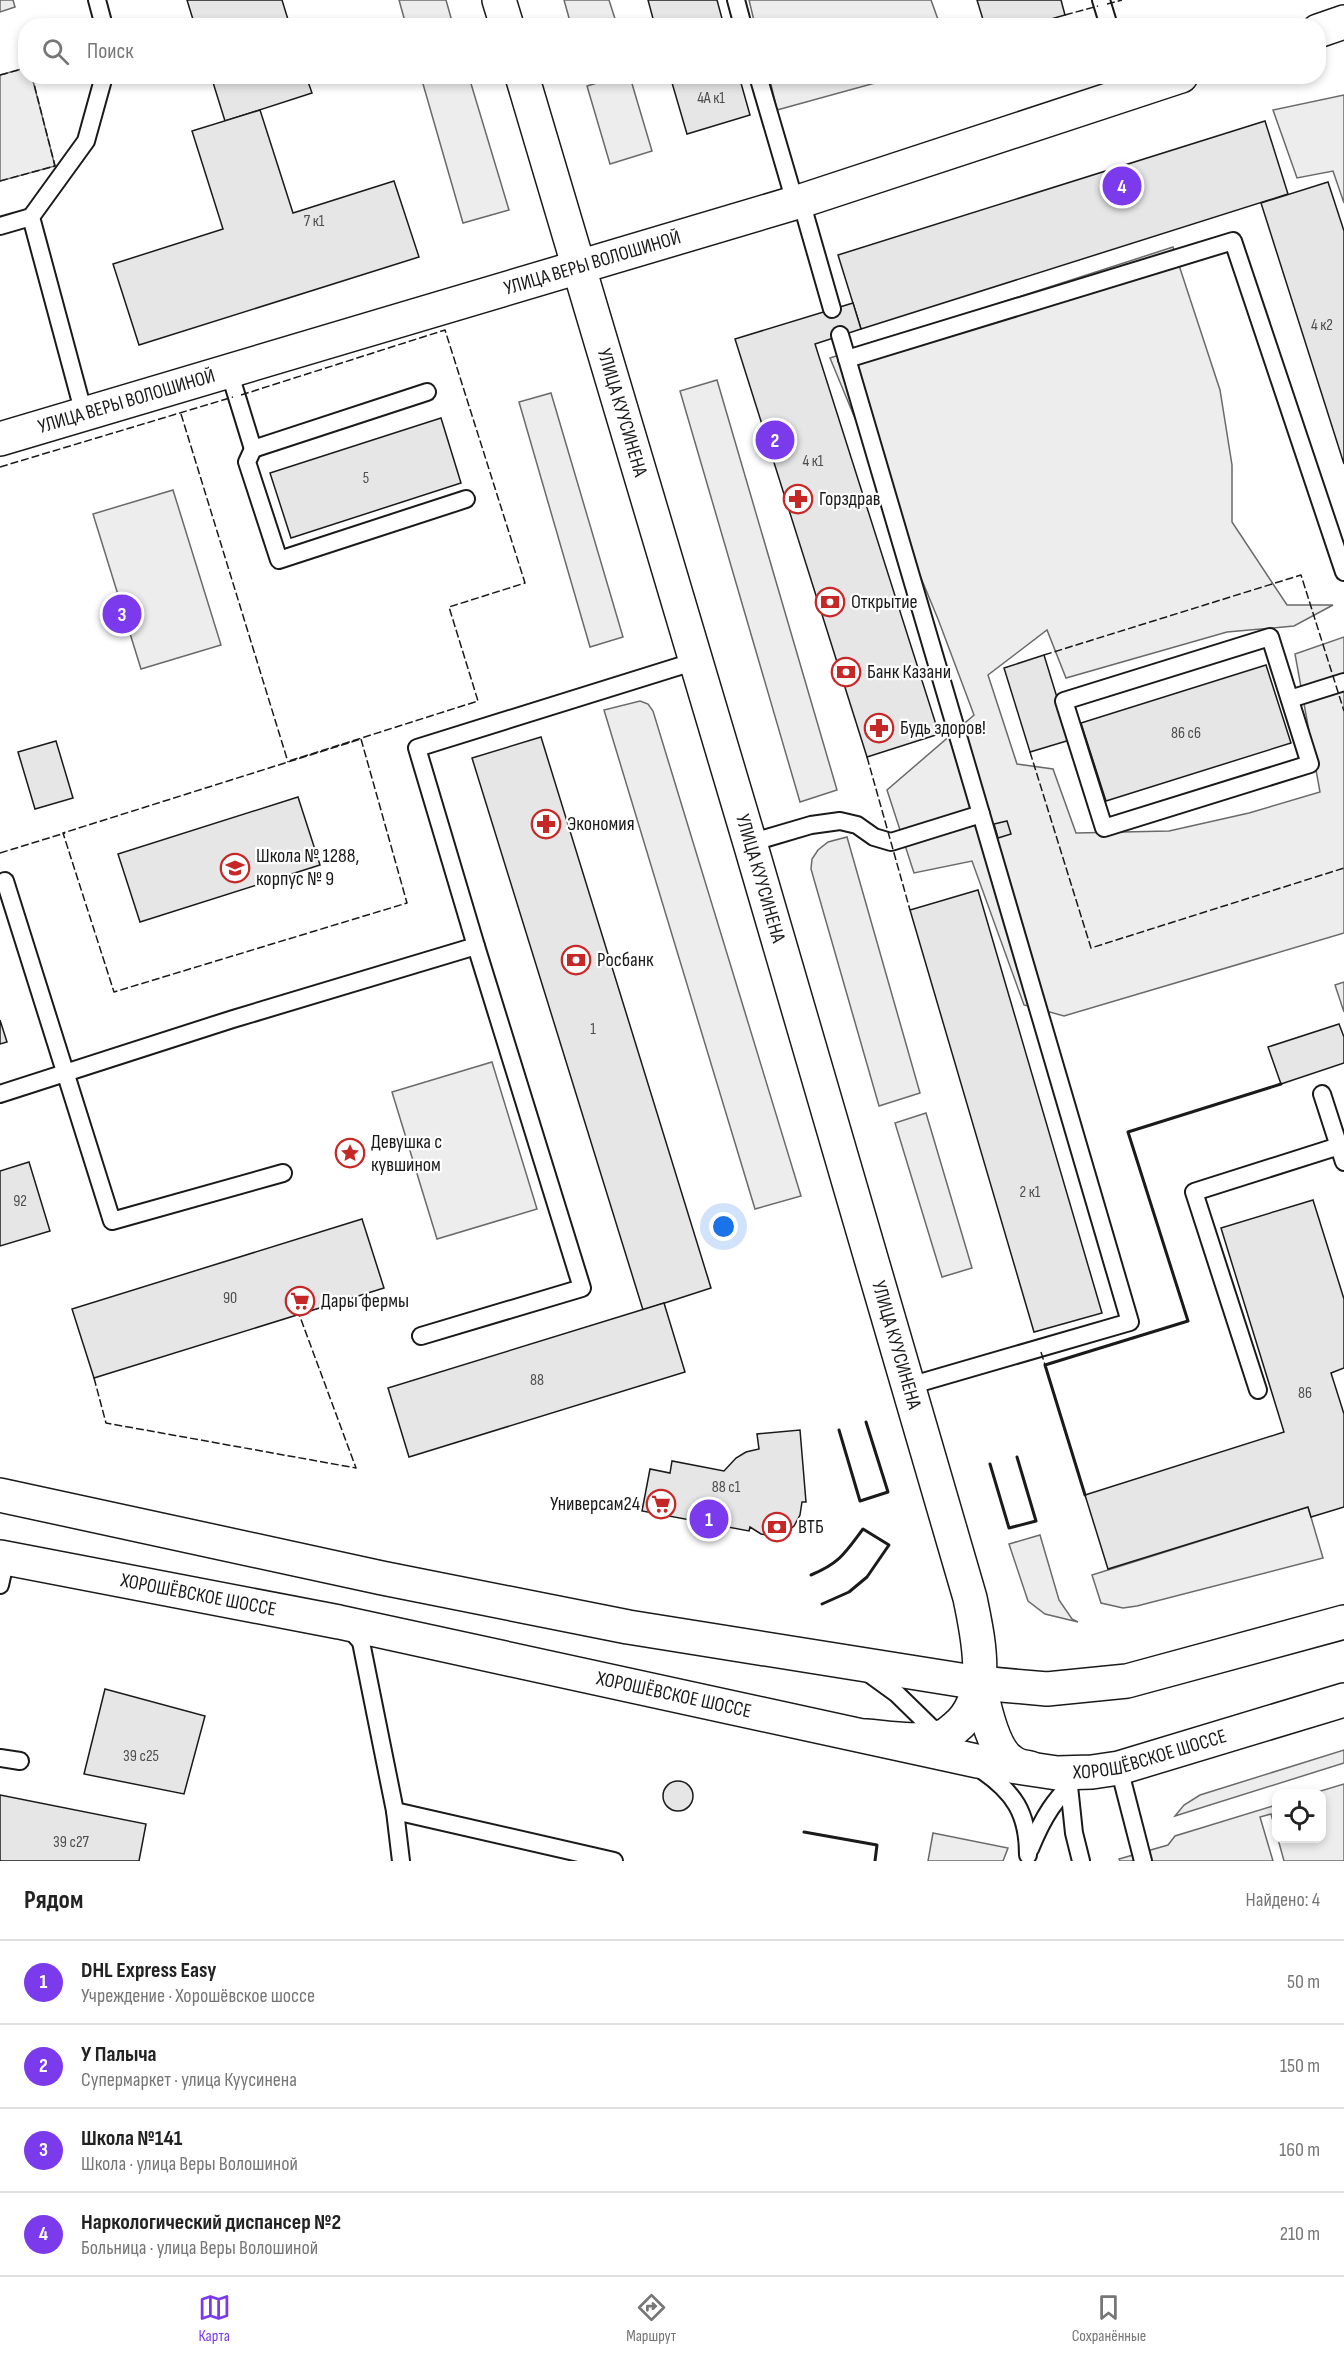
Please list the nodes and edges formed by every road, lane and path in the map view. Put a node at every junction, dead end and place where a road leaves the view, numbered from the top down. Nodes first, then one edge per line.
1 (97, 0) edge
2 (499, 0) edge
3 (736, 0) edge
4 (1101, 0) edge
5 (102, 18) edge
6 (505, 18) edge
7 (741, 18) edge
8 (1107, 18) edge
9 (1344, 22) edge
10 (1326, 28) edge
11 (102, 84) edge
12 (524, 84) edge
13 (761, 84) edge
14 (1127, 85) edge
15 (798, 201) junction
16 (31, 217) junction
17 (0, 226) edge
18 (578, 267) junction
19 (832, 309) dead end
20 (840, 335) dead end
21 (847, 359) junction
22 (229, 371) junction
23 (428, 392) dead end
24 (84, 414) junction
25 (0, 439) edge
26 (253, 449) junction
27 (466, 499) dead end
28 (1344, 572) edge
29 (696, 661) junction
30 (1344, 682) edge
31 (1290, 699) junction
32 (981, 814) junction
33 (750, 843) junction
34 (5, 881) dead end
35 (476, 946) junction
36 (65, 1072) junction
37 (0, 1094) edge
38 (1322, 1094) dead end
39 (1341, 1154) edge
40 (283, 1173) dead end
41 (421, 1336) dead end
42 (909, 1386) junction
43 (1258, 1390) dead end
44 (0, 1494) edge
45 (2, 1567) edge
46 (339, 1622) junction
47 (1344, 1622) edge
48 (837, 1660) junction
49 (979, 1683) junction
50 (1344, 1700) edge
51 (953, 1747) junction
52 (0, 1758) edge
53 (20, 1761) dead end
54 (1119, 1768) junction
55 (1065, 1777) junction
56 (395, 1811) junction
57 (1026, 1858) edge
58 (400, 1861) edge
59 (614, 1861) edge
60 (1081, 1861) edge
61 (1143, 1861) edge

1 - 5 lane
2 - 6 main road
3 - 7 lane
4 - 8 lane
9 - 10 main road
11 - 16 lane
12 - 18 main road, УЛИЦА КУУСИНЕНА
13 - 15 lane
14 - 15 main road, УЛИЦА ВЕРЫ ВОЛОШИНОЙ
15 - 18 main road, УЛИЦА ВЕРЫ ВОЛОШИНОЙ
15 - 19 lane
16 - 17 lane
16 - 24 lane
18 - 22 main road, УЛИЦА ВЕРЫ ВОЛОШИНОЙ
18 - 29 main road, УЛИЦА КУУСИНЕНА
20 - 21 lane
21 - 28 lane
21 - 32 lane
22 - 24 main road, УЛИЦА ВЕРЫ ВОЛОШИНОЙ
22 - 26 lane
23 - 26 lane
24 - 25 main road, УЛИЦА ВЕРЫ ВОЛОШИНОЙ
26 - 27 lane
29 - 33 main road, УЛИЦА КУУСИНЕНА
29 - 35 lane
30 - 31 lane
31 - 31 lane
32 - 33 lane
32 - 42 lane
33 - 42 main road, УЛИЦА КУУСИНЕНА
34 - 36 lane
35 - 36 lane
35 - 41 lane
36 - 37 lane
36 - 40 lane
38 - 39 lane
39 - 43 lane
42 - 49 main road, УЛИЦА КУУСИНЕНА
44 - 48 main road
45 - 46 main road, ХОРОШЁВСКОЕ ШОССЕ
46 - 51 main road, ХОРОШЁВСКОЕ ШОССЕ
46 - 56 lane
47 - 49 main road
48 - 49 main road
48 - 51 lane
49 - 51 main road
49 - 55 main road
50 - 54 main road, ХОРОШЁВСКОЕ ШОССЕ
51 - 55 main road, ХОРОШЁВСКОЕ ШОССЕ
51 - 57 lane
52 - 53 lane
54 - 55 main road, ХОРОШЁВСКОЕ ШОССЕ
54 - 61 lane
55 - 57 lane
55 - 60 lane
56 - 58 lane
56 - 59 lane

